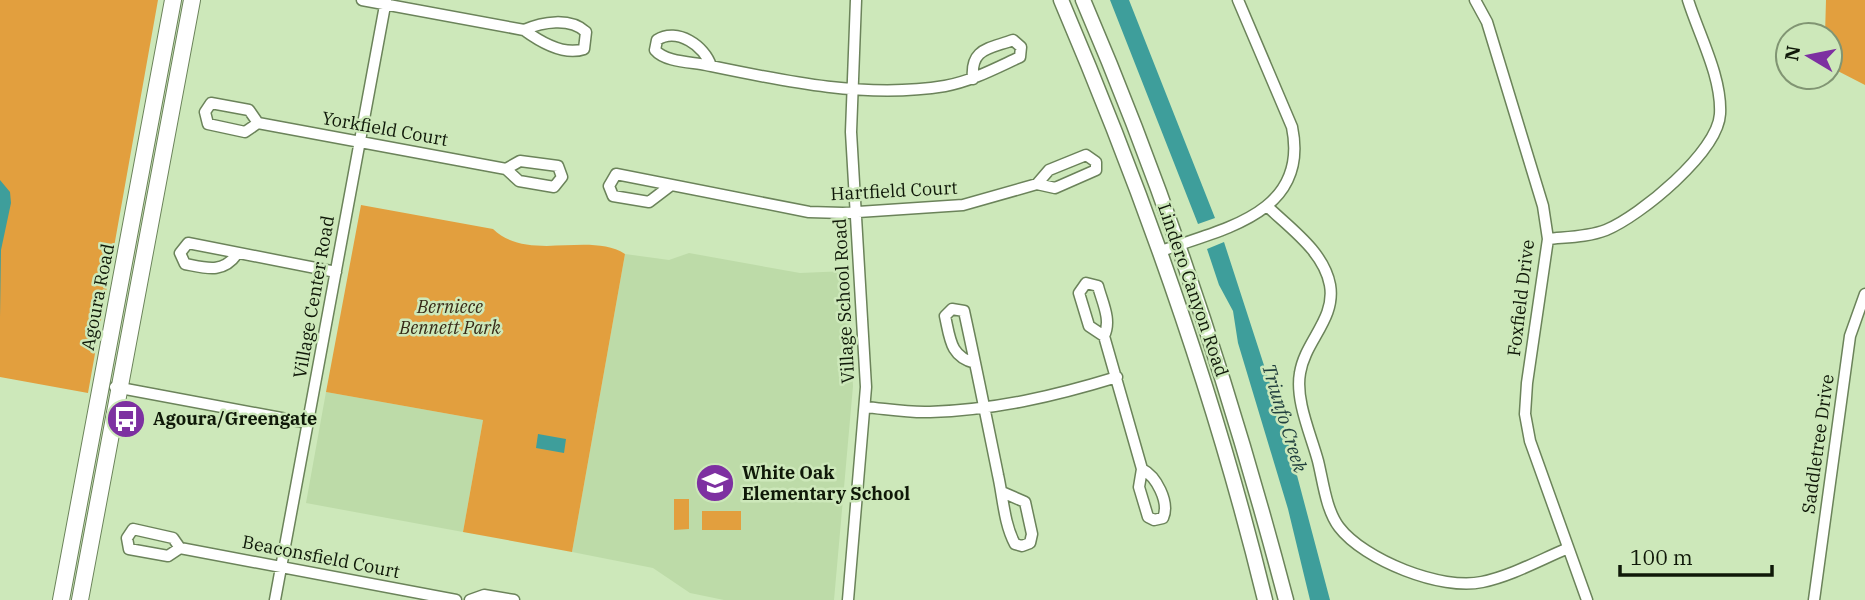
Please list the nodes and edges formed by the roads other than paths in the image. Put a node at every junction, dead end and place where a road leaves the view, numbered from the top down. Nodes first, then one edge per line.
1 (173, 0) edge
2 (192, 0) edge
3 (362, 0) edge
4 (856, 0) edge
5 (1061, 0) edge
6 (1083, 0) edge
7 (1238, 0) edge
8 (1475, 0) edge
9 (1688, 0) edge
10 (386, 2) edge
11 (524, 30) junction
12 (711, 66) junction
13 (972, 79) junction
14 (851, 88) junction
15 (258, 123) junction
16 (360, 143) junction
17 (506, 169) junction
18 (1037, 184) junction
19 (670, 186) junction
20 (1268, 207) junction
21 (857, 212) junction
22 (1548, 239) junction
23 (1181, 244) junction
24 (1161, 251) junction
25 (237, 254) junction
26 (337, 272) junction
27 (1865, 294) edge
28 (1104, 336) dead end
29 (975, 363) junction
30 (1117, 377) junction
31 (102, 385) junction
32 (121, 388) junction
33 (865, 407) junction
34 (984, 408) junction
35 (308, 423) junction
36 (1142, 469) dead end
37 (1002, 492) junction
38 (180, 548) dead end
39 (1566, 549) junction
40 (281, 567) junction
41 (61, 600) edge
42 (80, 600) edge
43 (275, 600) edge
44 (456, 600) edge
45 (470, 600) edge
46 (514, 600) edge
47 (848, 600) edge
48 (1265, 600) edge
49 (1286, 600) edge
50 (1587, 600) edge
51 (1814, 600) edge

1 - 31 main road, Agoura Road
2 - 32 main road
3 - 10 street
4 - 14 street, Village School Road
5 - 24 street, Lindero Canyon Road
6 - 23 street, Lindero Canyon Road
7 - 20 street
8 - 22 street, Foxfield Drive
9 - 22 street
10 - 11 street
10 - 16 street, Village Center Road
11 - 11 street
12 - 12 street
12 - 14 street
13 - 13 street
13 - 14 street
14 - 21 street, Village School Road
15 - 15 street, Yorkfield Court
15 - 16 street, Yorkfield Court
16 - 17 street, Yorkfield Court
16 - 26 street, Village Center Road
17 - 17 street, Yorkfield Court
18 - 18 street, Hartfield Court
18 - 21 street, Hartfield Court
19 - 19 street, Hartfield Court
19 - 21 street, Hartfield Court
20 - 23 street
20 - 39 street
21 - 33 street, Village School Road
22 - 39 street, Foxfield Drive
23 - 24 street
23 - 49 street, Lindero Canyon Road
24 - 48 street, Lindero Canyon Road
25 - 25 street
25 - 26 street
26 - 35 street, Village Center Road
27 - 51 street, Saddletree Drive
28 - 30 street
29 - 29 street
29 - 34 street
30 - 34 street
30 - 36 street
31 - 32 street
31 - 41 main road, Agoura Road
32 - 35 street
32 - 42 main road
33 - 34 street
33 - 47 street, Village School Road
34 - 37 street
35 - 40 street, Village Center Road
37 - 37 street
38 - 40 street, Beaconsfield Court
39 - 50 street, Foxfield Drive
40 - 43 street, Village Center Road
40 - 44 street, Beaconsfield Court
45 - 46 street

